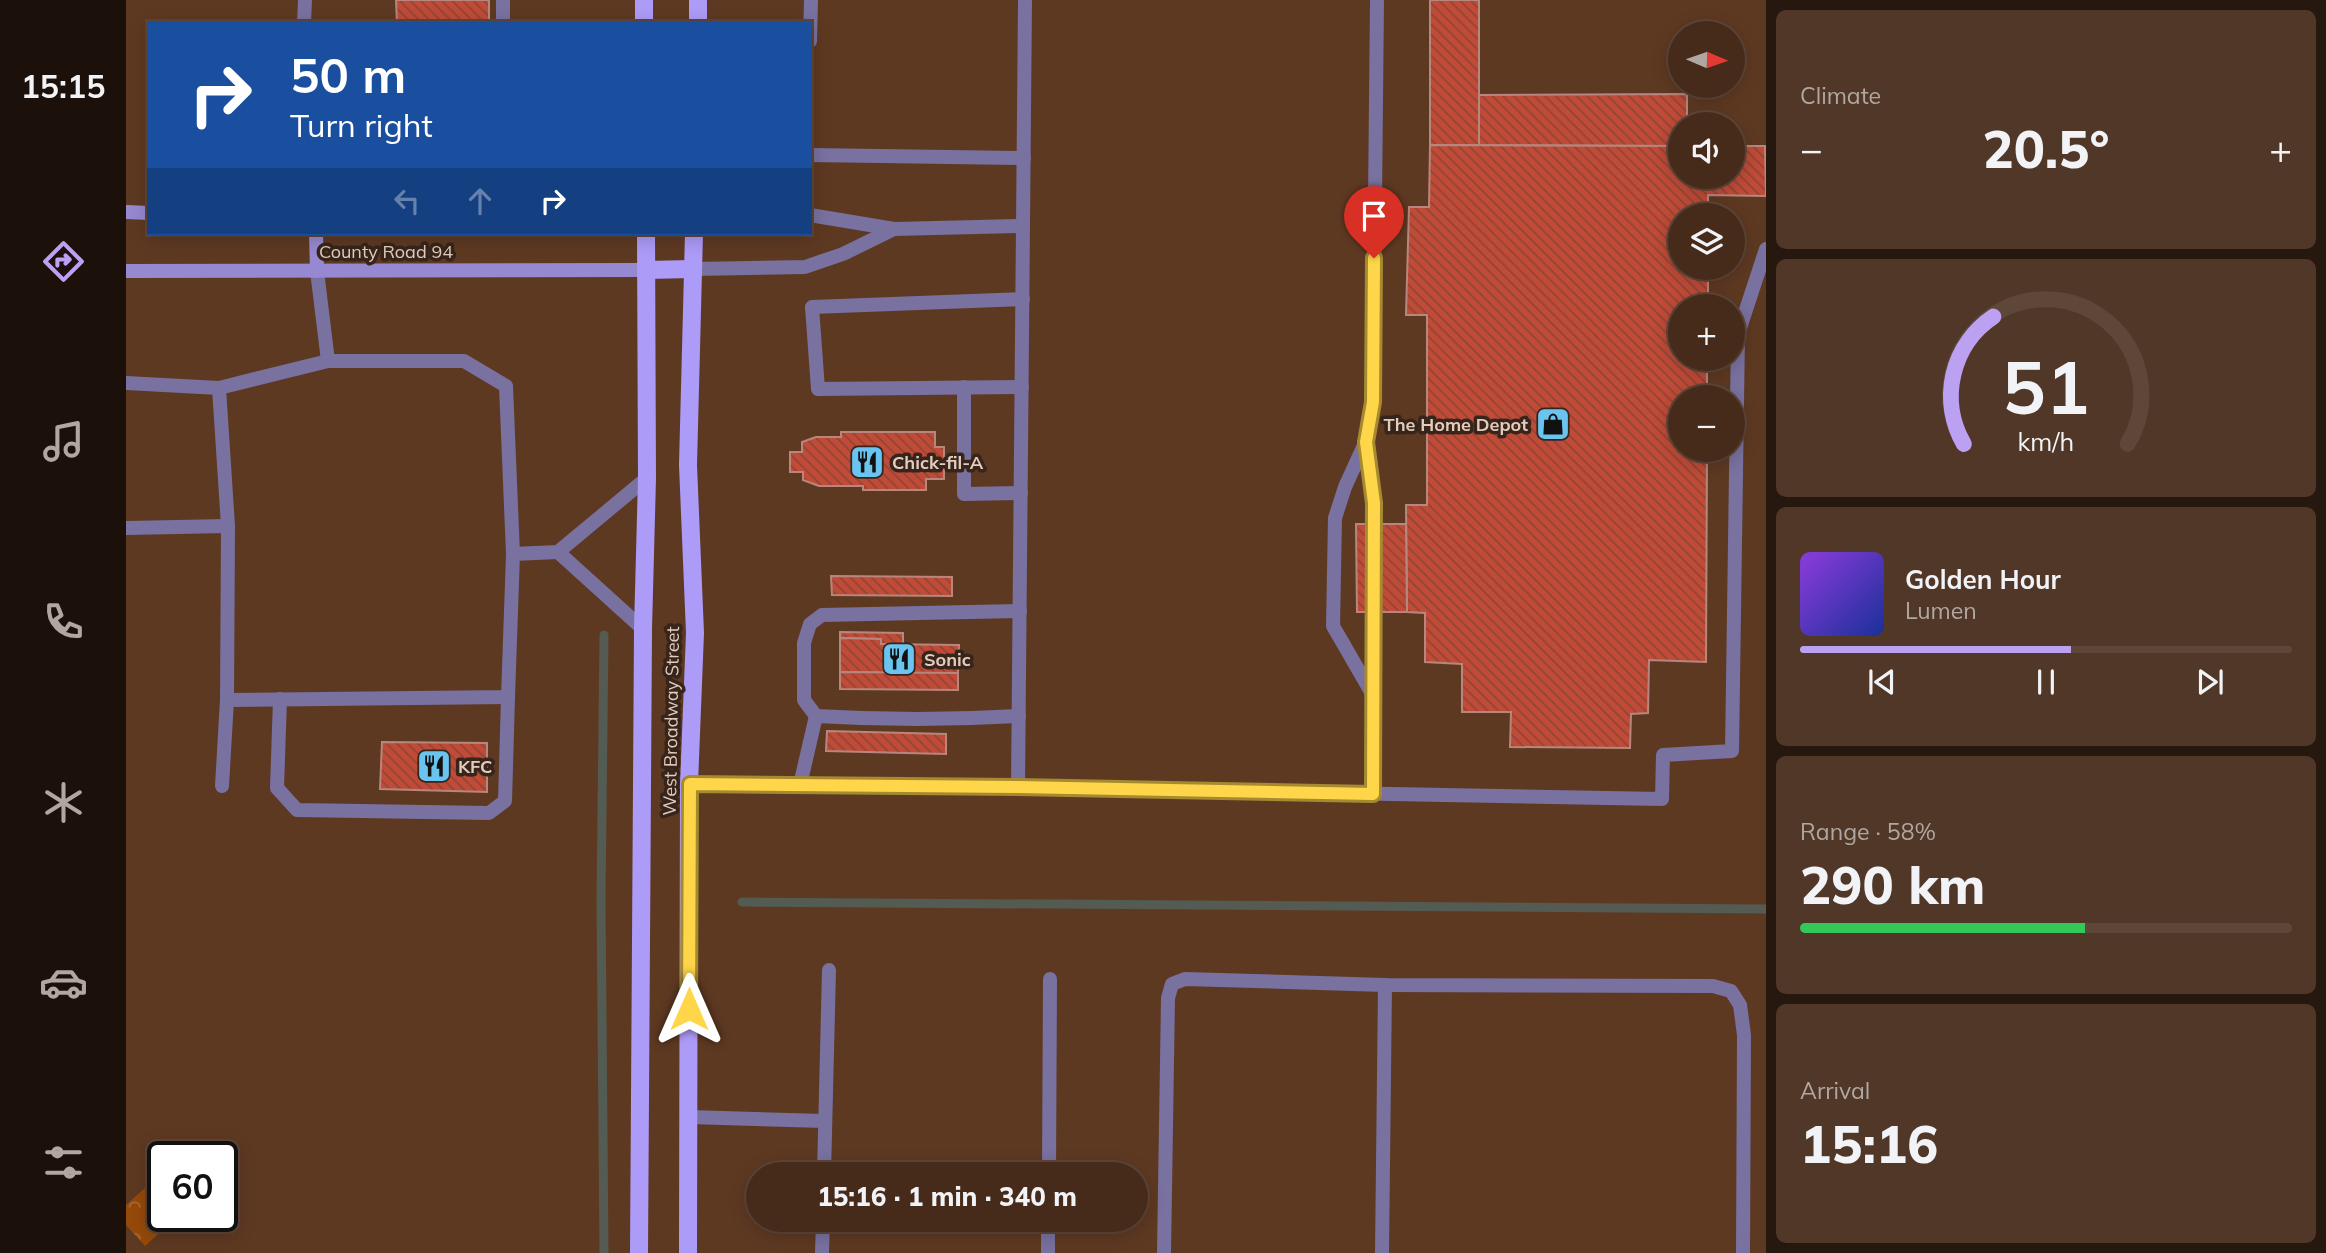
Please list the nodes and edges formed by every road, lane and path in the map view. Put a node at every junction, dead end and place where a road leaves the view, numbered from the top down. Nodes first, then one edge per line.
1 (305, 0) edge
2 (503, 0) edge
3 (643, 0) edge
4 (698, 0) edge
5 (811, 0) edge
6 (1025, 0) edge
7 (1377, 0) edge
8 (304, 21) edge
9 (503, 21) edge
10 (644, 21) edge
11 (698, 21) edge
12 (810, 21) edge
13 (812, 155) edge
14 (1024, 158) junction
15 (126, 212) edge
16 (147, 213) edge
17 (812, 215) edge
18 (1023, 226) junction
19 (894, 229) junction
20 (316, 235) edge
21 (646, 235) edge
22 (694, 235) edge
23 (1766, 249) edge
24 (693, 269) junction
25 (646, 270) junction
26 (126, 271) edge
27 (317, 271) junction
28 (1023, 299) junction
29 (328, 361) junction
30 (126, 383) edge
31 (964, 387) junction
32 (1022, 387) junction
33 (219, 388) junction
34 (1366, 442) junction
35 (647, 478) junction
36 (1021, 493) junction
37 (228, 526) junction
38 (126, 528) edge
39 (558, 552) junction
40 (513, 554) junction
41 (1020, 611) junction
42 (643, 629) junction
43 (508, 696) junction
44 (1374, 697) junction
45 (280, 699) junction
46 (227, 700) junction
47 (816, 716) junction
48 (1019, 716) junction
49 (690, 784) junction
50 (800, 785) junction
51 (222, 786) dead end
52 (1018, 787) junction
53 (1373, 794) junction
54 (829, 970) dead end
55 (1050, 979) dead end
56 (1385, 985) junction
57 (689, 1117) junction
58 (825, 1121) junction
59 (824, 1162) edge
60 (1049, 1162) edge
61 (823, 1232) edge
62 (1048, 1232) edge
63 (639, 1253) edge
64 (688, 1253) edge
65 (822, 1253) edge
66 (1048, 1253) edge
67 (1164, 1253) edge
68 (1382, 1253) edge
69 (1743, 1253) edge

1 - 8 lane
2 - 9 lane
3 - 10 main road
4 - 11 main road
5 - 12 lane
6 - 14 lane
7 - 34 lane
13 - 14 lane
14 - 18 lane
15 - 16 street
17 - 19 lane
18 - 19 lane
18 - 28 lane
19 - 24 lane
20 - 27 street
21 - 25 main road, West Broadway Street
22 - 24 main road, West Broadway Street
23 - 53 lane
24 - 25 main road
24 - 49 main road, West Broadway Street
25 - 27 street, County Road 94
25 - 35 main road, West Broadway Street
26 - 27 street, County Road 94
27 - 29 lane
28 - 31 lane
28 - 32 lane
29 - 33 lane
29 - 40 lane
30 - 33 lane
31 - 32 lane
31 - 36 lane
32 - 36 lane
33 - 37 lane
34 - 44 lane
34 - 44 lane
35 - 39 lane
35 - 42 main road, West Broadway Street
36 - 41 lane
37 - 38 lane
37 - 46 lane
39 - 40 lane
39 - 42 lane
40 - 43 lane
41 - 47 lane
41 - 48 lane
42 - 63 main road, West Broadway Street
43 - 45 lane
43 - 45 lane
44 - 53 lane
45 - 46 lane
46 - 51 lane
47 - 48 lane
47 - 50 lane
48 - 52 lane
49 - 50 lane
49 - 57 main road, West Broadway Street
50 - 52 lane
52 - 53 lane
54 - 58 lane
55 - 60 lane
56 - 67 lane
56 - 68 lane
56 - 69 lane
57 - 58 lane
57 - 64 main road, West Broadway Street
58 - 59 lane
61 - 65 lane
62 - 66 lane

